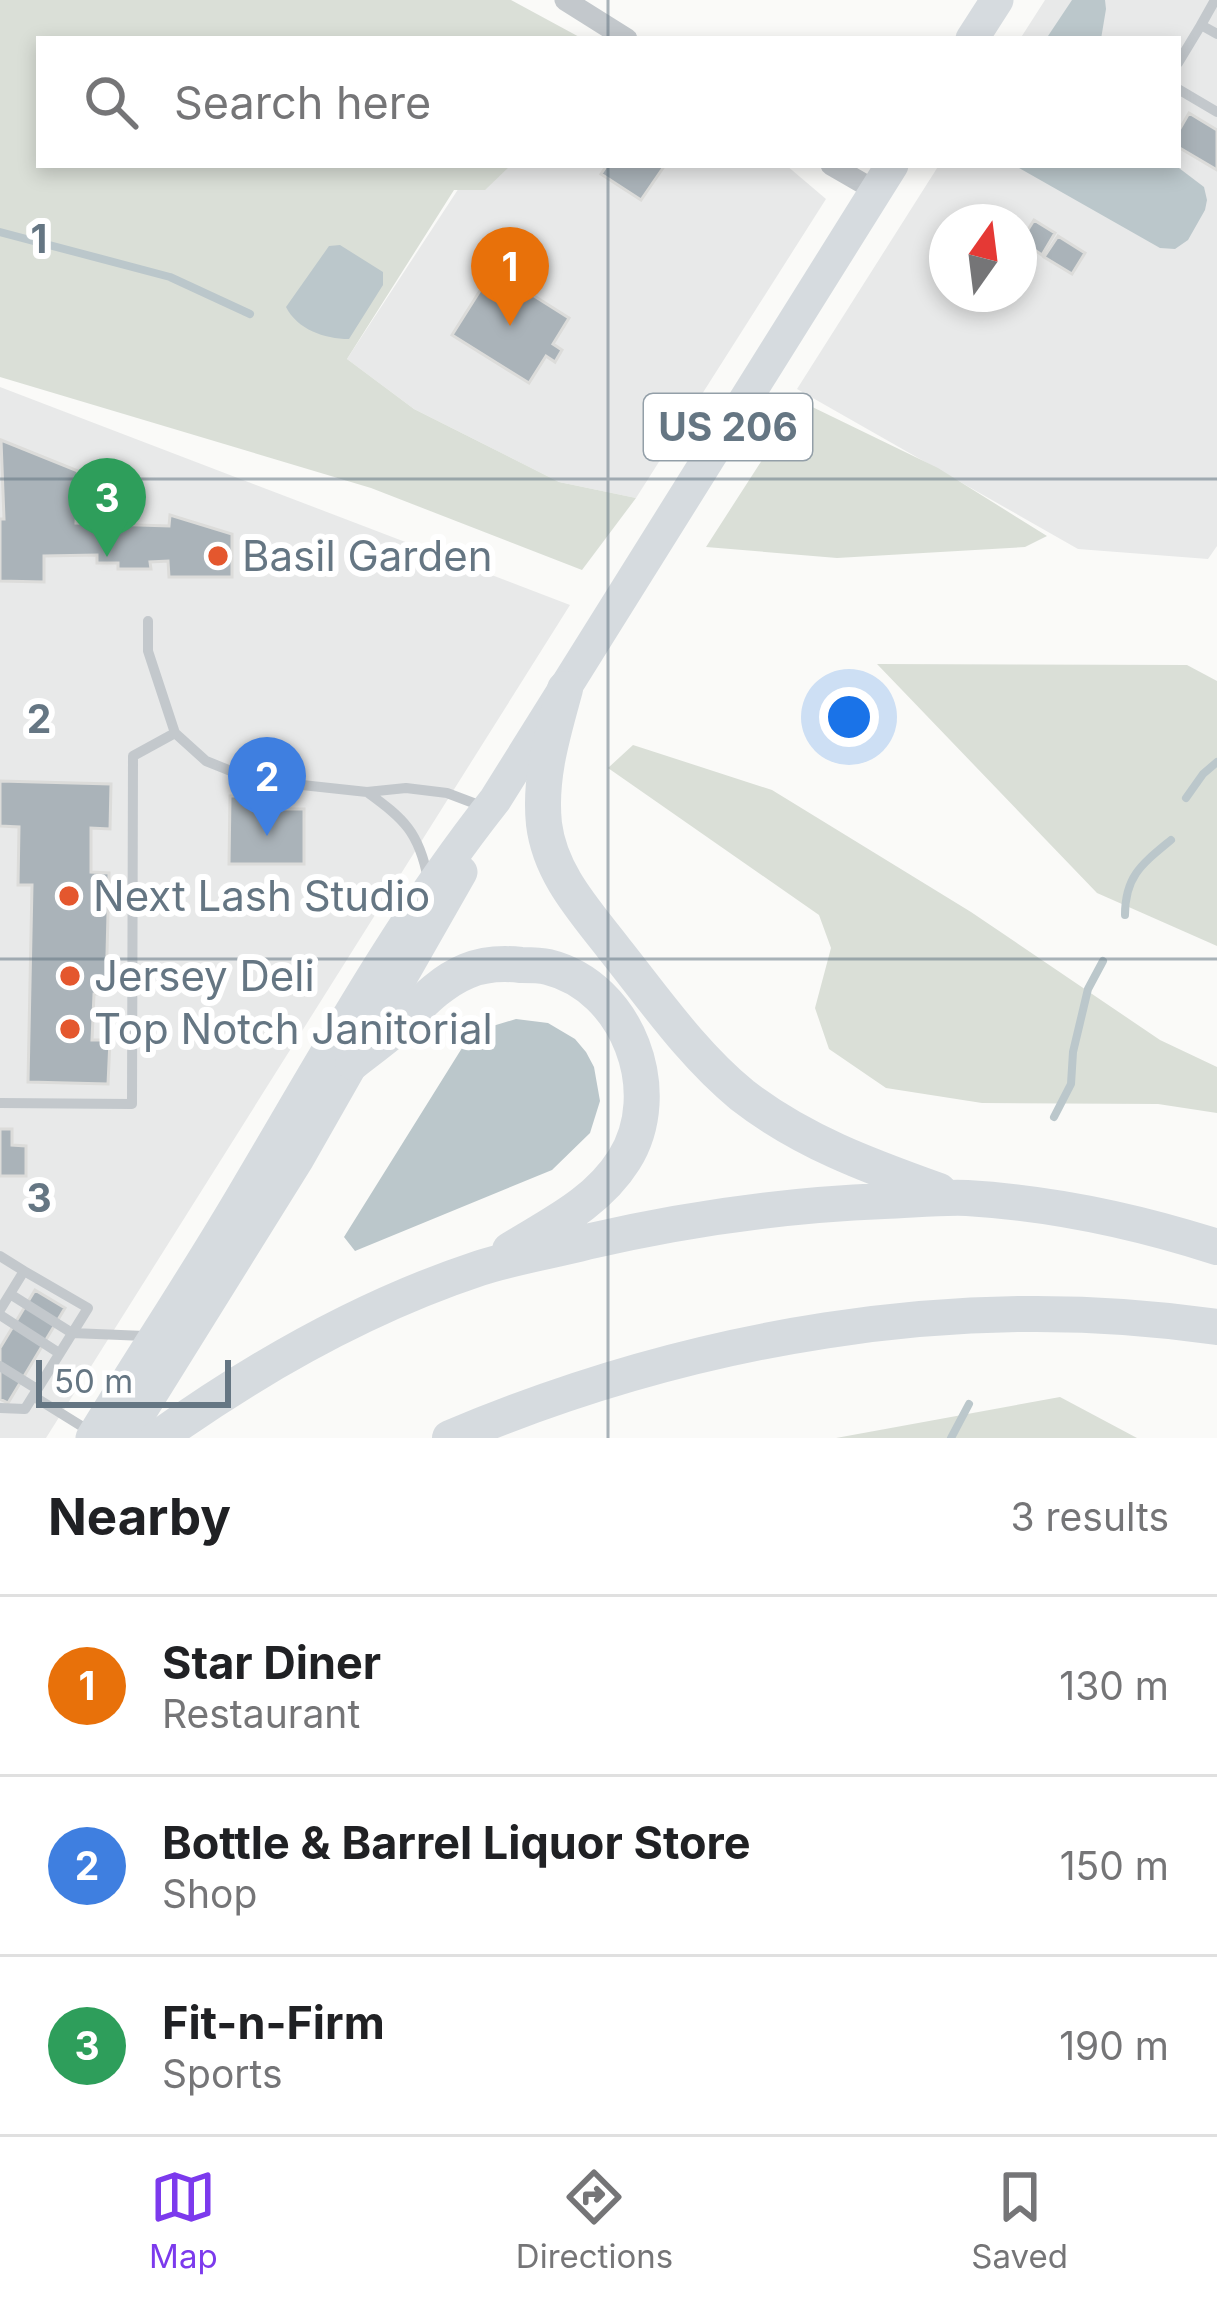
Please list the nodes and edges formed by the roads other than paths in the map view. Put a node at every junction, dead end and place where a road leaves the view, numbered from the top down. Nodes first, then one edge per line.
1 (565, 0) edge
2 (997, 0) edge
3 (1215, 0) edge
4 (1201, 25) junction
5 (1217, 34) edge
6 (622, 36) edge
7 (974, 36) edge
8 (1181, 58) edge
9 (1181, 91) edge
10 (1217, 112) edge
11 (843, 168) edge
12 (884, 178) edge
13 (148, 621) dead end
14 (566, 689) junction
15 (175, 733) junction
16 (367, 792) junction
17 (491, 804) junction
18 (430, 886) junction
19 (353, 1062) junction
20 (0, 1102) edge
21 (960, 1198) junction
22 (1217, 1247) edge
23 (0, 1256) edge
24 (482, 1267) junction
25 (24, 1271) junction
26 (10, 1294) junction
27 (0, 1312) edge
28 (1217, 1328) edge
29 (72, 1333) junction
30 (155, 1337) junction
31 (59, 1353) junction
32 (0, 1366) edge
33 (35, 1393) junction
34 (0, 1408) edge
35 (104, 1437) edge
36 (158, 1438) edge
37 (450, 1438) edge

1 - 6 street
2 - 7 main road
3 - 4 lane
4 - 5 lane
4 - 8 lane
9 - 10 lane
11 - 12 street
12 - 14 main road, US 206
13 - 15 lane
14 - 17 main road, US 206
14 - 21 highway
15 - 16 lane
15 - 20 lane
16 - 17 lane
16 - 18 lane
17 - 18 main road, US 206
17 - 19 main road, US 206
18 - 30 main road, US 206
19 - 24 highway
19 - 35 main road, US 206
21 - 22 highway
21 - 24 highway
23 - 25 lane
24 - 36 highway
25 - 26 lane
25 - 29 lane
26 - 27 lane
26 - 29 lane
27 - 31 lane
28 - 37 highway
29 - 30 lane
29 - 31 lane
30 - 35 main road, US 206
31 - 33 lane
32 - 33 lane
33 - 34 lane
33 - 35 lane

